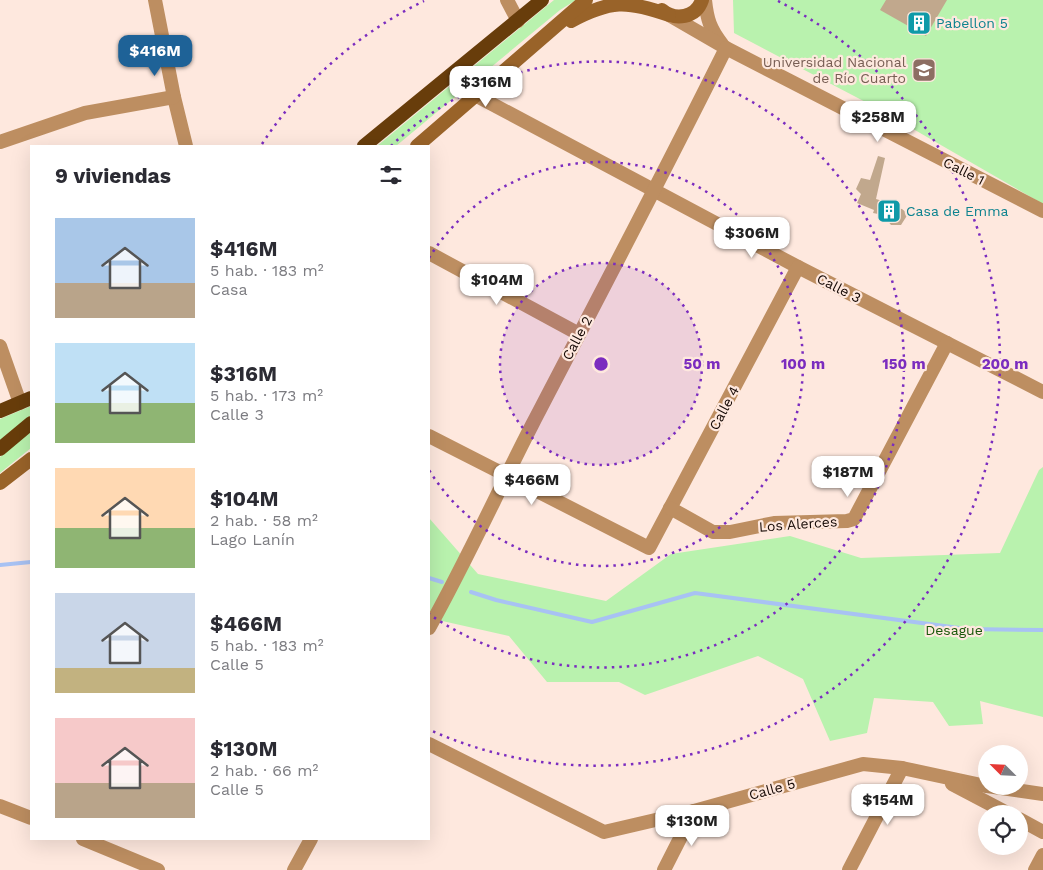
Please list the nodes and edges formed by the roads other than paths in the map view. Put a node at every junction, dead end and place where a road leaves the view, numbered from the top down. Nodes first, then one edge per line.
1 (155, 0) edge
2 (507, 0) edge
3 (586, 0) edge
4 (653, 0) edge
5 (704, 0) edge
6 (535, 3) edge
7 (669, 15) junction
8 (518, 21) junction
9 (534, 45) junction
10 (726, 48) junction
11 (477, 96) junction
12 (174, 97) junction
13 (0, 142) edge
14 (186, 145) edge
15 (365, 145) edge
16 (418, 145) edge
17 (655, 191) junction
18 (1043, 211) edge
19 (430, 254) edge
20 (798, 267) junction
21 (579, 334) junction
22 (947, 343) junction
23 (0, 346) edge
24 (1043, 392) edge
25 (26, 400) edge
26 (0, 411) edge
27 (30, 424) edge
28 (430, 437) edge
29 (0, 449) edge
30 (30, 460) edge
31 (505, 476) junction
32 (0, 483) edge
33 (670, 508) junction
34 (430, 626) edge
35 (430, 745) edge
36 (902, 768) junction
37 (936, 775) junction
38 (978, 784) edge
39 (1028, 792) edge
40 (1043, 794) edge
41 (992, 805) edge
42 (0, 806) edge
43 (694, 811) junction
44 (30, 818) edge
45 (1028, 824) edge
46 (1043, 832) edge
47 (85, 840) edge
48 (310, 840) edge
49 (1043, 855) edge
50 (158, 870) edge
51 (294, 870) edge
52 (664, 870) edge
53 (848, 870) edge
54 (1035, 870) edge

1 - 12 street
2 - 8 street
3 - 9 main road
4 - 7 main road
5 - 7 main road
5 - 10 street, Calle 1
6 - 8 highway
7 - 9 main road
7 - 10 street, Calle 1
8 - 15 highway
9 - 11 main road
10 - 17 street, Calle 2
10 - 18 street, Calle 1
11 - 16 main road
11 - 17 street, Calle 3
12 - 13 street
12 - 14 street
17 - 20 street, Calle 3
17 - 21 street, Calle 2
19 - 21 street
20 - 22 street, Calle 3
20 - 33 street, Calle 4
21 - 31 street, Calle 2
22 - 24 street, Calle 3
22 - 33 street, Los Alerces
23 - 25 street
25 - 26 highway
27 - 29 highway
28 - 31 street
30 - 32 main road
31 - 33 street, Calle 4
31 - 34 street, Calle 2
35 - 43 street, Calle 5
36 - 37 street, Calle 5
36 - 43 street, Calle 5
36 - 53 street
37 - 38 street, Calle 5
37 - 41 street
39 - 40 street, Calle 5
42 - 44 street
43 - 52 street
45 - 46 street
47 - 50 street
48 - 51 street
49 - 54 street

